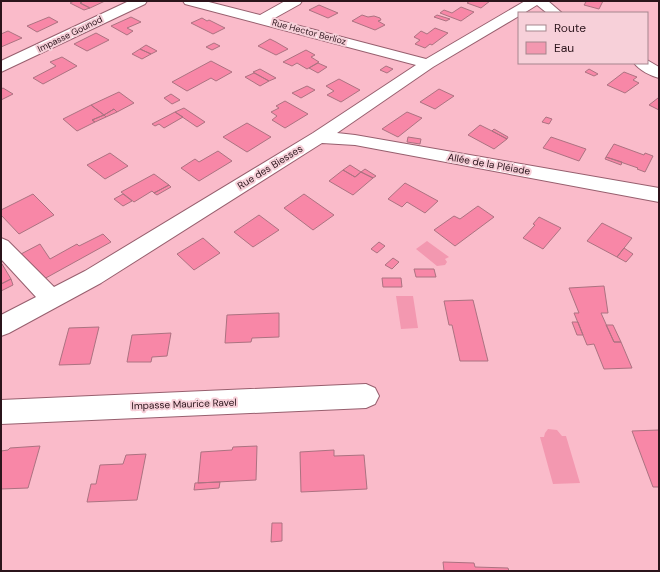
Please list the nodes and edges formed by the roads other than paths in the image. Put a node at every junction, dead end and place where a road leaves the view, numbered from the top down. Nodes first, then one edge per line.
1 (140, 1) edge
2 (190, 1) edge
3 (295, 1) edge
4 (535, 1) edge
5 (540, 1) edge
6 (555, 12) edge
7 (261, 20) junction
8 (428, 64) junction
9 (644, 64) edge
10 (1, 67) edge
11 (659, 73) edge
12 (319, 136) junction
13 (659, 195) edge
14 (1, 246) edge
15 (52, 299) junction
16 (1, 326) edge
17 (366, 396) dead end
18 (1, 412) edge

1 - 10 street, Impasse Gounod
2 - 7 street, Rue Hector Berlioz
3 - 7 street
4 - 8 street, Rue des Biesses
5 - 6 street
7 - 8 street, Rue Hector Berlioz
8 - 12 street, Rue des Biesses
9 - 11 street
12 - 13 street, Allée de la Pléiade
12 - 15 street, Rue des Biesses
14 - 15 street
15 - 16 street, Rue des Biesses
17 - 18 street, Impasse Maurice Ravel

